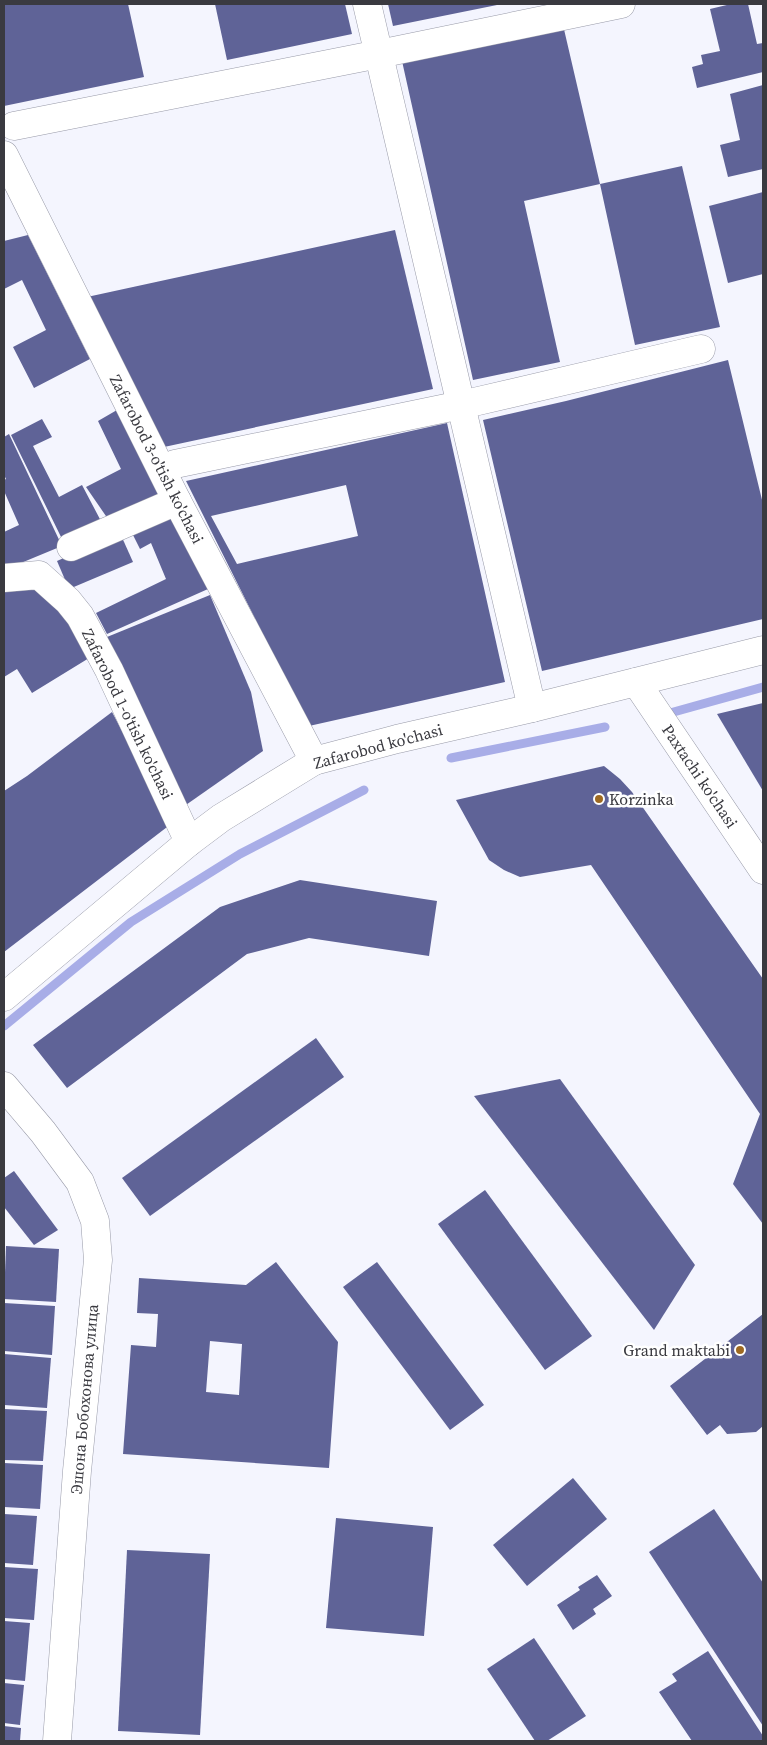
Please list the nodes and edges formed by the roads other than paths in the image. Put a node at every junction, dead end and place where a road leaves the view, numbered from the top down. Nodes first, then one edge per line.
1 (367, 4) edge
2 (620, 4) edge
3 (379, 54) junction
4 (14, 126) dead end
5 (4, 155) edge
6 (701, 349) dead end
7 (461, 406) junction
8 (175, 464) dead end
9 (177, 501) junction
10 (71, 547) dead end
11 (4, 578) edge
12 (763, 650) edge
13 (636, 682) junction
14 (532, 708) junction
15 (314, 761) junction
16 (189, 842) junction
17 (763, 870) edge
18 (4, 997) edge
19 (4, 1086) edge
20 (57, 1741) edge

1 - 3 street
2 - 3 street
3 - 4 street
3 - 7 street
5 - 9 street, Zafarobod 3-o'tish ko'chasi
6 - 7 street
7 - 8 street
7 - 14 street
9 - 10 street
9 - 15 street, Zafarobod 3-o'tish ko'chasi
11 - 16 street, Zafarobod 1-o'tish ko'chasi
12 - 13 street, Zafarobod ko'chasi
13 - 14 street, Zafarobod ko'chasi
13 - 17 street, Paxtachi ko'chasi
14 - 15 street, Zafarobod ko'chasi
15 - 16 street, Zafarobod ko'chasi
16 - 18 street, Zafarobod ko'chasi
19 - 20 street, Эшона Бобохонова улица

